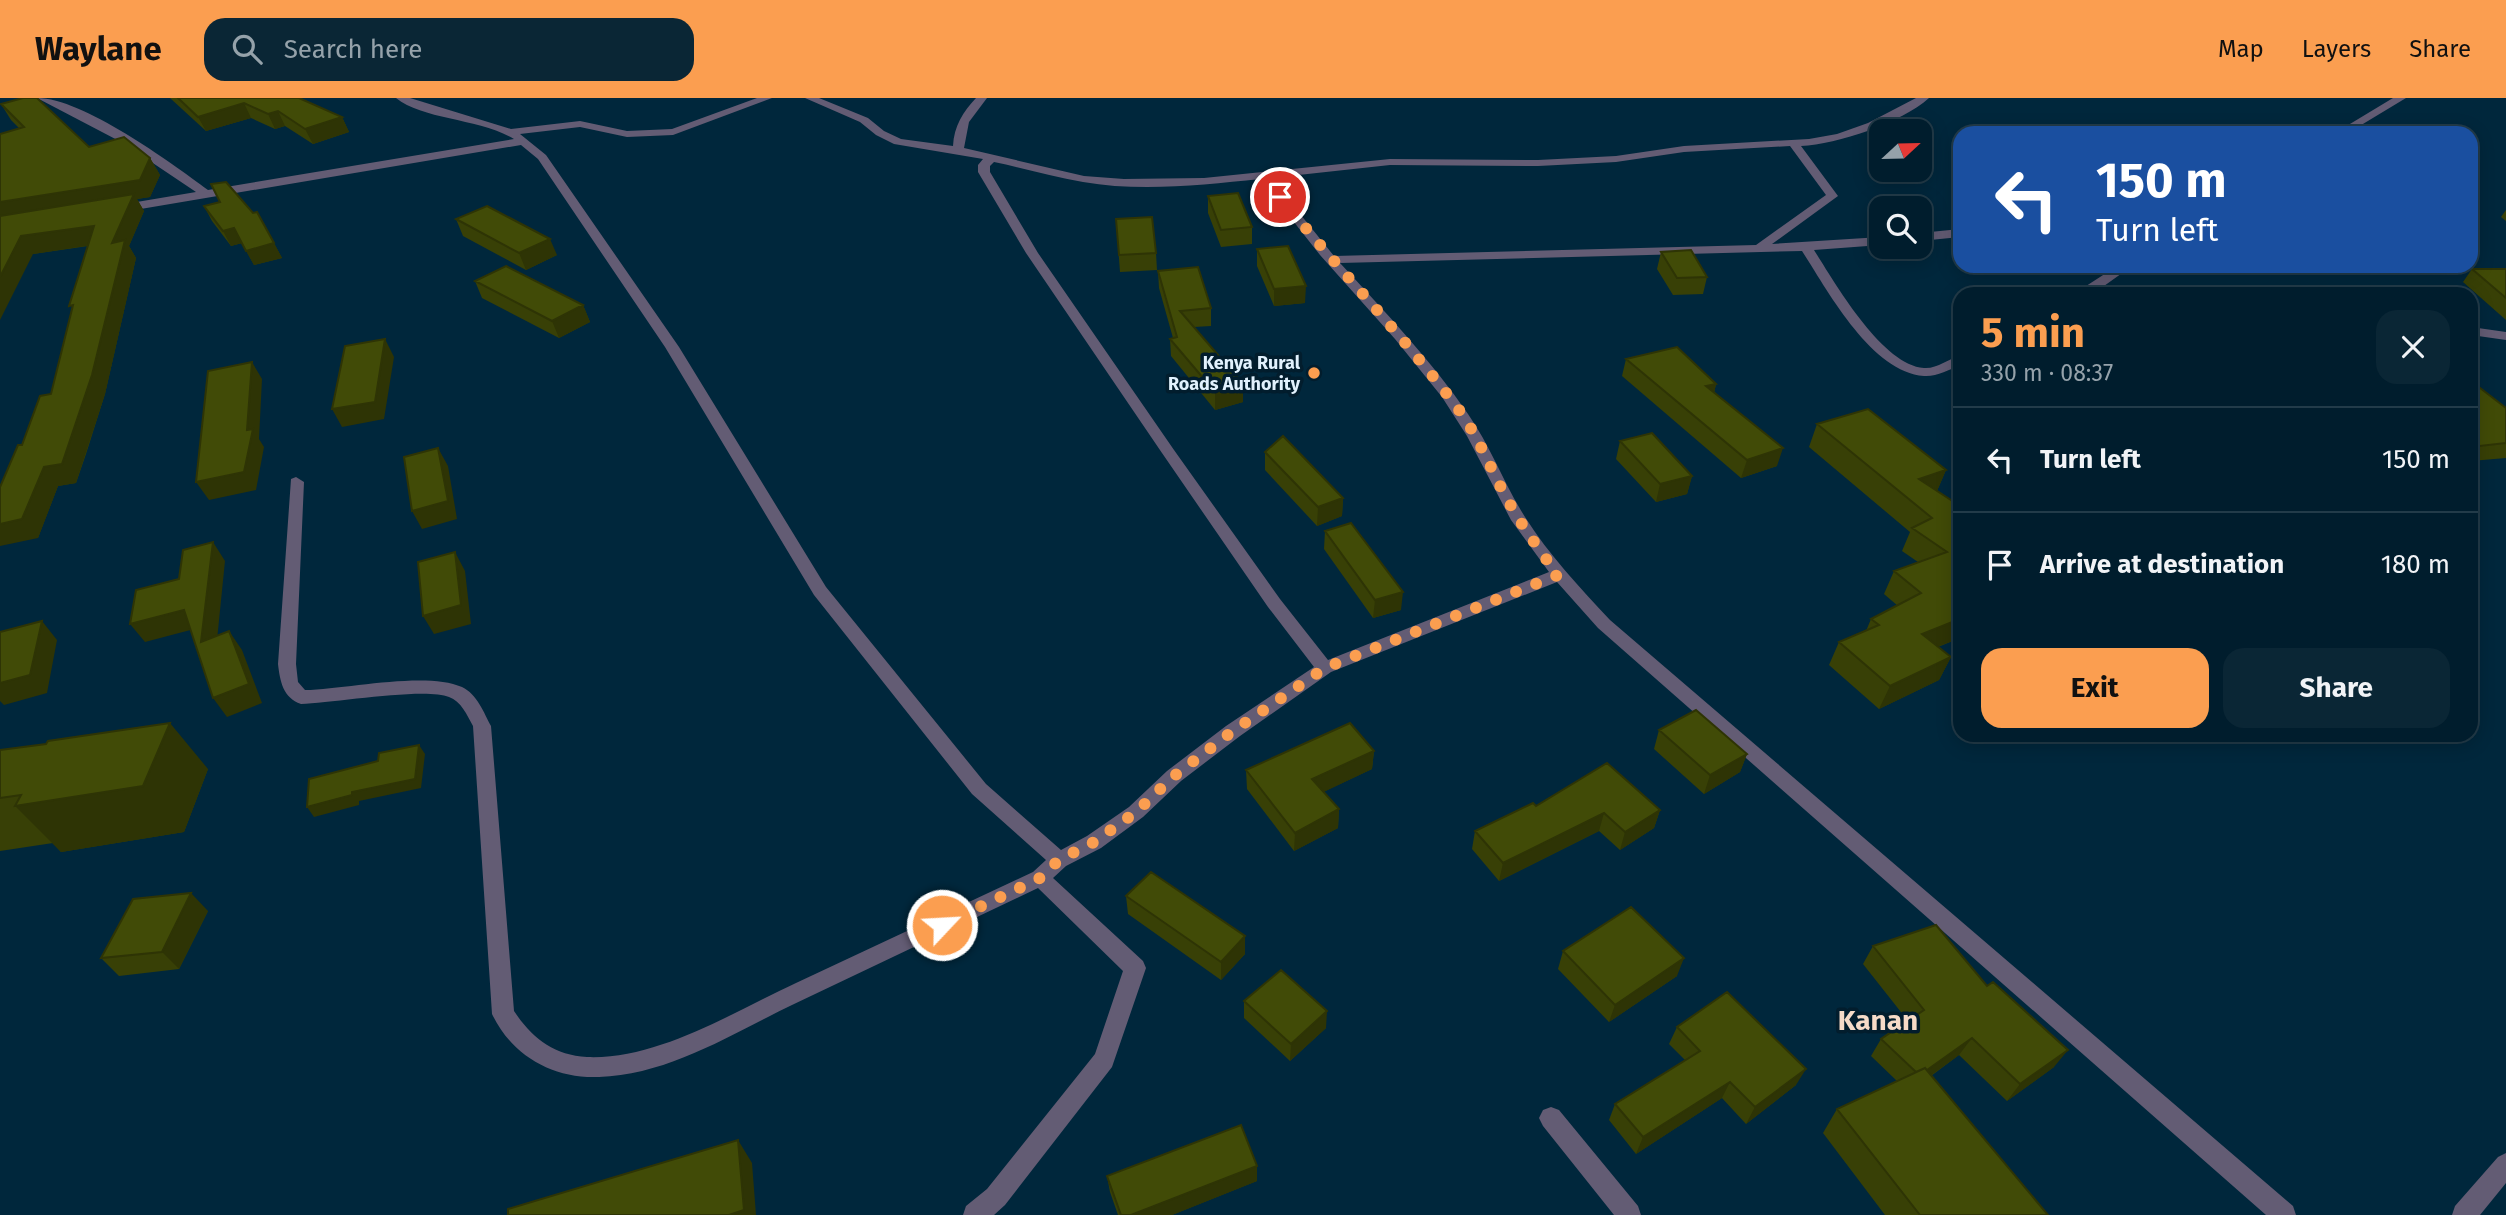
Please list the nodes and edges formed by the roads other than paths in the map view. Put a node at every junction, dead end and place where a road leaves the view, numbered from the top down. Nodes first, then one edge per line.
1 (42, 98) edge
2 (401, 98) edge
3 (766, 98) edge
4 (810, 98) edge
5 (982, 98) edge
6 (1924, 98) edge
7 (2401, 98) edge
8 (2352, 126) edge
9 (516, 136) junction
10 (1793, 144) junction
11 (958, 150) junction
12 (991, 158) junction
13 (1263, 175) junction
14 (206, 194) junction
15 (110, 210) edge
16 (1953, 234) edge
17 (1932, 236) edge
18 (1869, 242) edge
19 (1807, 247) junction
20 (1759, 248) junction
21 (1331, 260) junction
22 (2115, 273) edge
23 (2093, 287) edge
24 (2478, 332) edge
25 (2506, 336) edge
26 (1953, 362) edge
27 (296, 482) dead end
28 (1558, 575) junction
29 (1325, 668) junction
30 (1059, 860) junction
31 (1040, 878) junction
32 (1551, 1118) dead end
33 (2506, 1165) edge
34 (975, 1215) edge
35 (1629, 1215) edge
36 (2284, 1215) edge
37 (2464, 1215) edge

1 - 14 street
2 - 9 street
3 - 9 street
4 - 11 street
5 - 11 street
6 - 10 street
7 - 8 street
9 - 14 street
9 - 30 street
10 - 13 street
10 - 20 street
11 - 12 street
12 - 13 street
12 - 29 street
13 - 21 street
14 - 15 street
16 - 17 street
18 - 19 street
19 - 20 street
19 - 26 street
20 - 21 street
21 - 28 street
22 - 23 street
24 - 25 street
27 - 31 street
28 - 29 street
28 - 36 street
29 - 30 street
30 - 31 street
31 - 34 street
32 - 35 street
33 - 37 street

